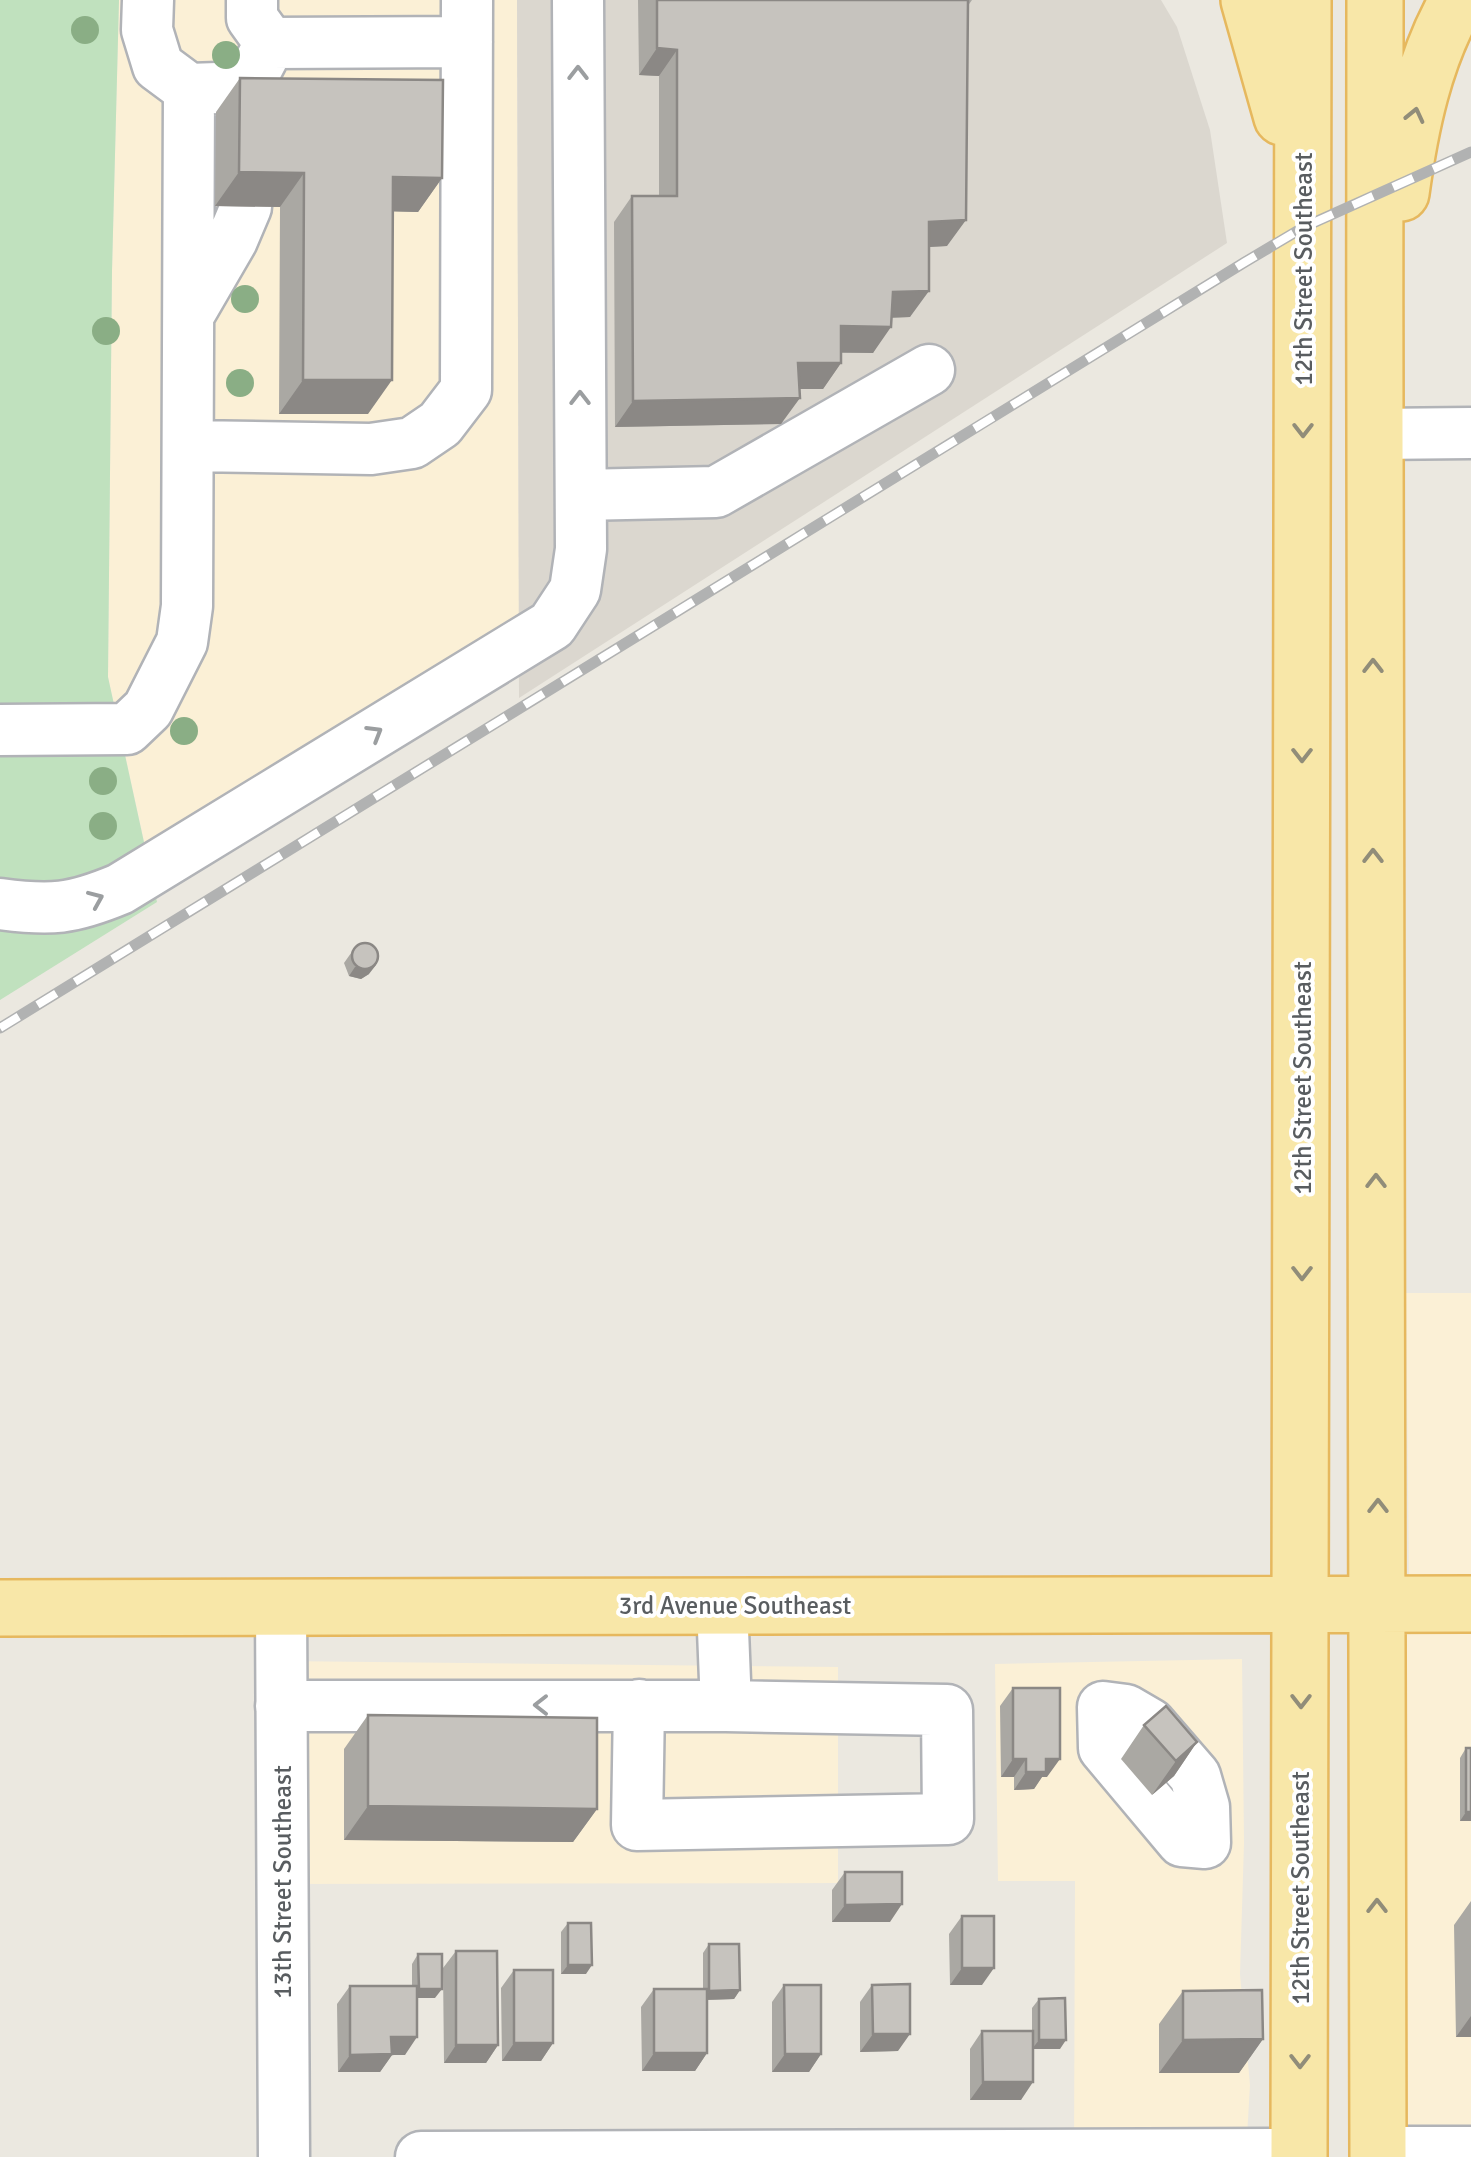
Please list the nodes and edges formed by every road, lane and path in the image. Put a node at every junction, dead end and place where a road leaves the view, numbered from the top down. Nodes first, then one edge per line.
1 (148, 0) edge
2 (578, 0) edge
3 (1249, 0) edge
4 (1303, 0) edge
5 (1375, 0) edge
6 (1458, 0) edge
7 (261, 21) edge
8 (467, 21) edge
9 (189, 89) junction
10 (246, 207) edge
11 (1302, 216) junction
12 (190, 314) junction
13 (929, 370) dead end
14 (1375, 409) junction
15 (1471, 433) edge
16 (189, 446) junction
17 (581, 496) junction
18 (0, 730) edge
19 (0, 904) edge
20 (1301, 1604) junction
21 (1379, 1604) junction
22 (1471, 1604) edge
23 (722, 1605) junction
24 (281, 1606) junction
25 (0, 1608) edge
26 (639, 1705) junction
27 (281, 1706) junction
28 (726, 1706) junction
29 (1471, 2152) edge
30 (1378, 2154) edge
31 (1299, 2155) edge
32 (284, 2157) edge
33 (421, 2157) edge

1 - 9 street
17 -> 2 street
3 - 11 main road
4 - 11 main road, 12th Street Southeast
5 - 14 main road
14 -> 6 main road
7 - 8 street
7 - 9 street
8 - 16 street
9 - 12 street
10 - 12 street
11 -> 20 main road, 12th Street Southeast
12 - 16 street
13 - 17 street
14 - 15 street
21 -> 14 main road
16 - 18 street
19 -> 17 street
20 - 21 main road, 3rd Avenue Southeast
20 - 23 main road, 3rd Avenue Southeast
20 -> 31 main road, 12th Street Southeast
21 - 22 main road, 3rd Avenue Southeast
30 -> 21 main road
23 - 24 main road, 3rd Avenue Southeast
23 - 28 street
24 - 25 main road, 3rd Avenue Southeast
24 - 27 street, 13th Street Southeast
26 -> 27 street
26 - 28 street
26 - 28 street
27 - 32 street, 13th Street Southeast
29 - 30 street
31 - 33 street

